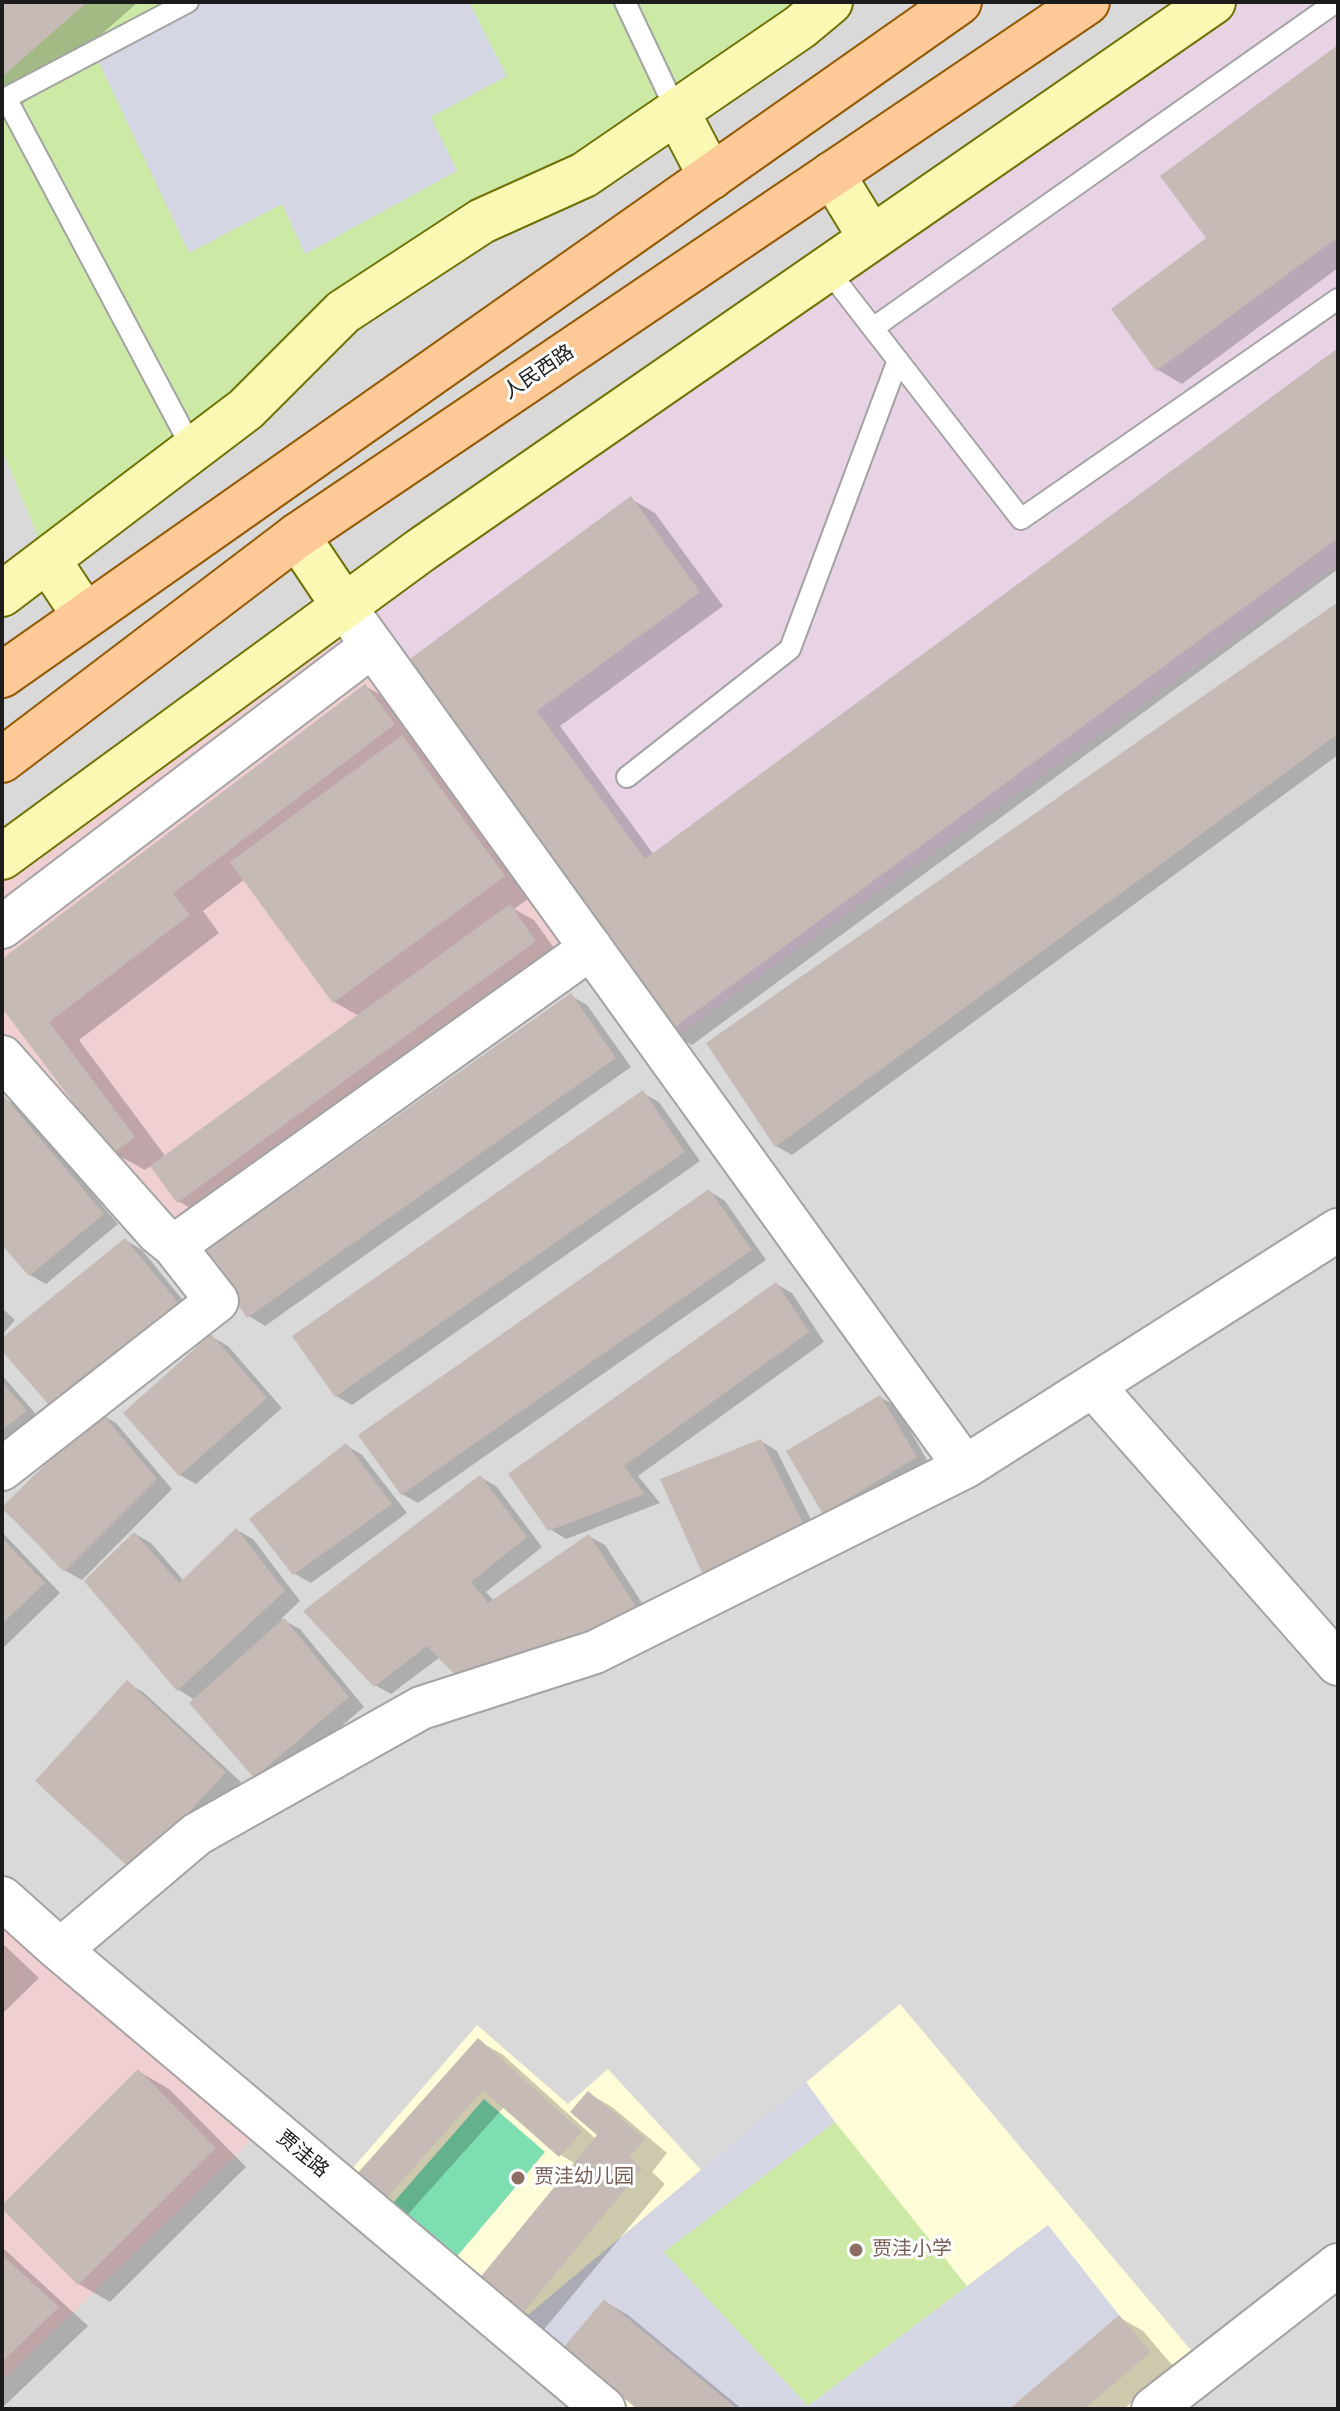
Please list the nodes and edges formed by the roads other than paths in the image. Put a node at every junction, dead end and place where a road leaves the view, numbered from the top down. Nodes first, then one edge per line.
1 (188, 2) edge
2 (625, 2) edge
3 (830, 2) edge
4 (959, 2) edge
5 (1087, 2) edge
6 (1213, 2) edge
7 (1336, 2) edge
8 (677, 112) junction
9 (832, 174) junction
10 (711, 177) junction
11 (871, 238) junction
12 (827, 269) junction
13 (1338, 299) edge
14 (873, 328) junction
15 (898, 360) junction
16 (193, 450) junction
17 (297, 536) junction
18 (48, 560) junction
19 (2, 594) edge
20 (344, 606) junction
21 (85, 616) junction
22 (372, 646) junction
23 (2, 675) edge
24 (2, 760) edge
25 (627, 777) dead end
26 (2, 857) edge
27 (2, 927) edge
28 (591, 948) junction
29 (2, 1057) edge
30 (1338, 1230) edge
31 (174, 1246) junction
32 (1093, 1386) junction
33 (965, 1467) junction
34 (2, 1469) edge
35 (1338, 1664) edge
36 (2, 1898) edge
37 (60, 1950) junction
38 (1338, 2265) edge
39 (604, 2409) edge
40 (1153, 2409) edge

1 - 16 lane
2 - 8 lane
3 - 8 street
4 - 10 main road
5 - 9 main road, 人民西路
6 - 11 street
7 - 14 lane
8 - 10 street
8 - 16 street
9 - 11 street
9 - 17 main road, 人民西路
10 - 21 main road
11 - 12 street
12 - 14 lane
12 - 20 street
13 - 15 lane
14 - 15 lane
15 - 25 lane
16 - 18 street
17 - 20 street
17 - 24 main road, 人民西路
18 - 19 street
18 - 21 street
20 - 22 street
20 - 26 street
21 - 23 main road
22 - 27 street
22 - 28 street
28 - 31 street
28 - 33 street
29 - 31 street
30 - 32 street
31 - 34 street
32 - 33 street
32 - 35 street
33 - 37 street
36 - 37 street, 贾洼路
37 - 39 street, 贾洼路
38 - 40 street

